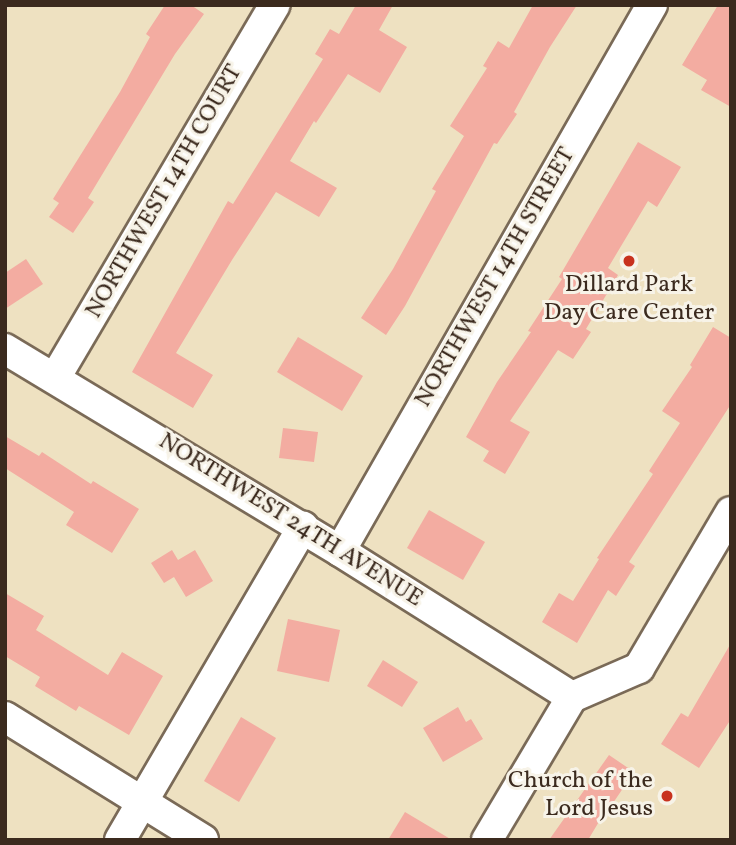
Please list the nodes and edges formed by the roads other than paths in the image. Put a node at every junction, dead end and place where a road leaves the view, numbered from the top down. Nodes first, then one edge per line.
1 (275, 5) edge
2 (652, 5) edge
3 (5, 349) edge
4 (55, 378) junction
5 (731, 512) edge
6 (303, 527) junction
7 (340, 551) junction
8 (572, 697) junction
9 (5, 717) edge
10 (141, 804) junction
11 (120, 840) edge
12 (203, 840) edge
13 (487, 840) edge

1 - 4 street, NORTHWEST 14TH COURT
2 - 7 street, NORTHWEST 14TH STREET
3 - 4 street, NORTHWEST 24TH AVENUE
4 - 6 street, NORTHWEST 24TH AVENUE
5 - 8 street
6 - 7 street, NORTHWEST 24TH AVENUE
6 - 10 street
7 - 8 street, NORTHWEST 24TH AVENUE
8 - 13 street
9 - 10 street
10 - 11 street
10 - 12 street

